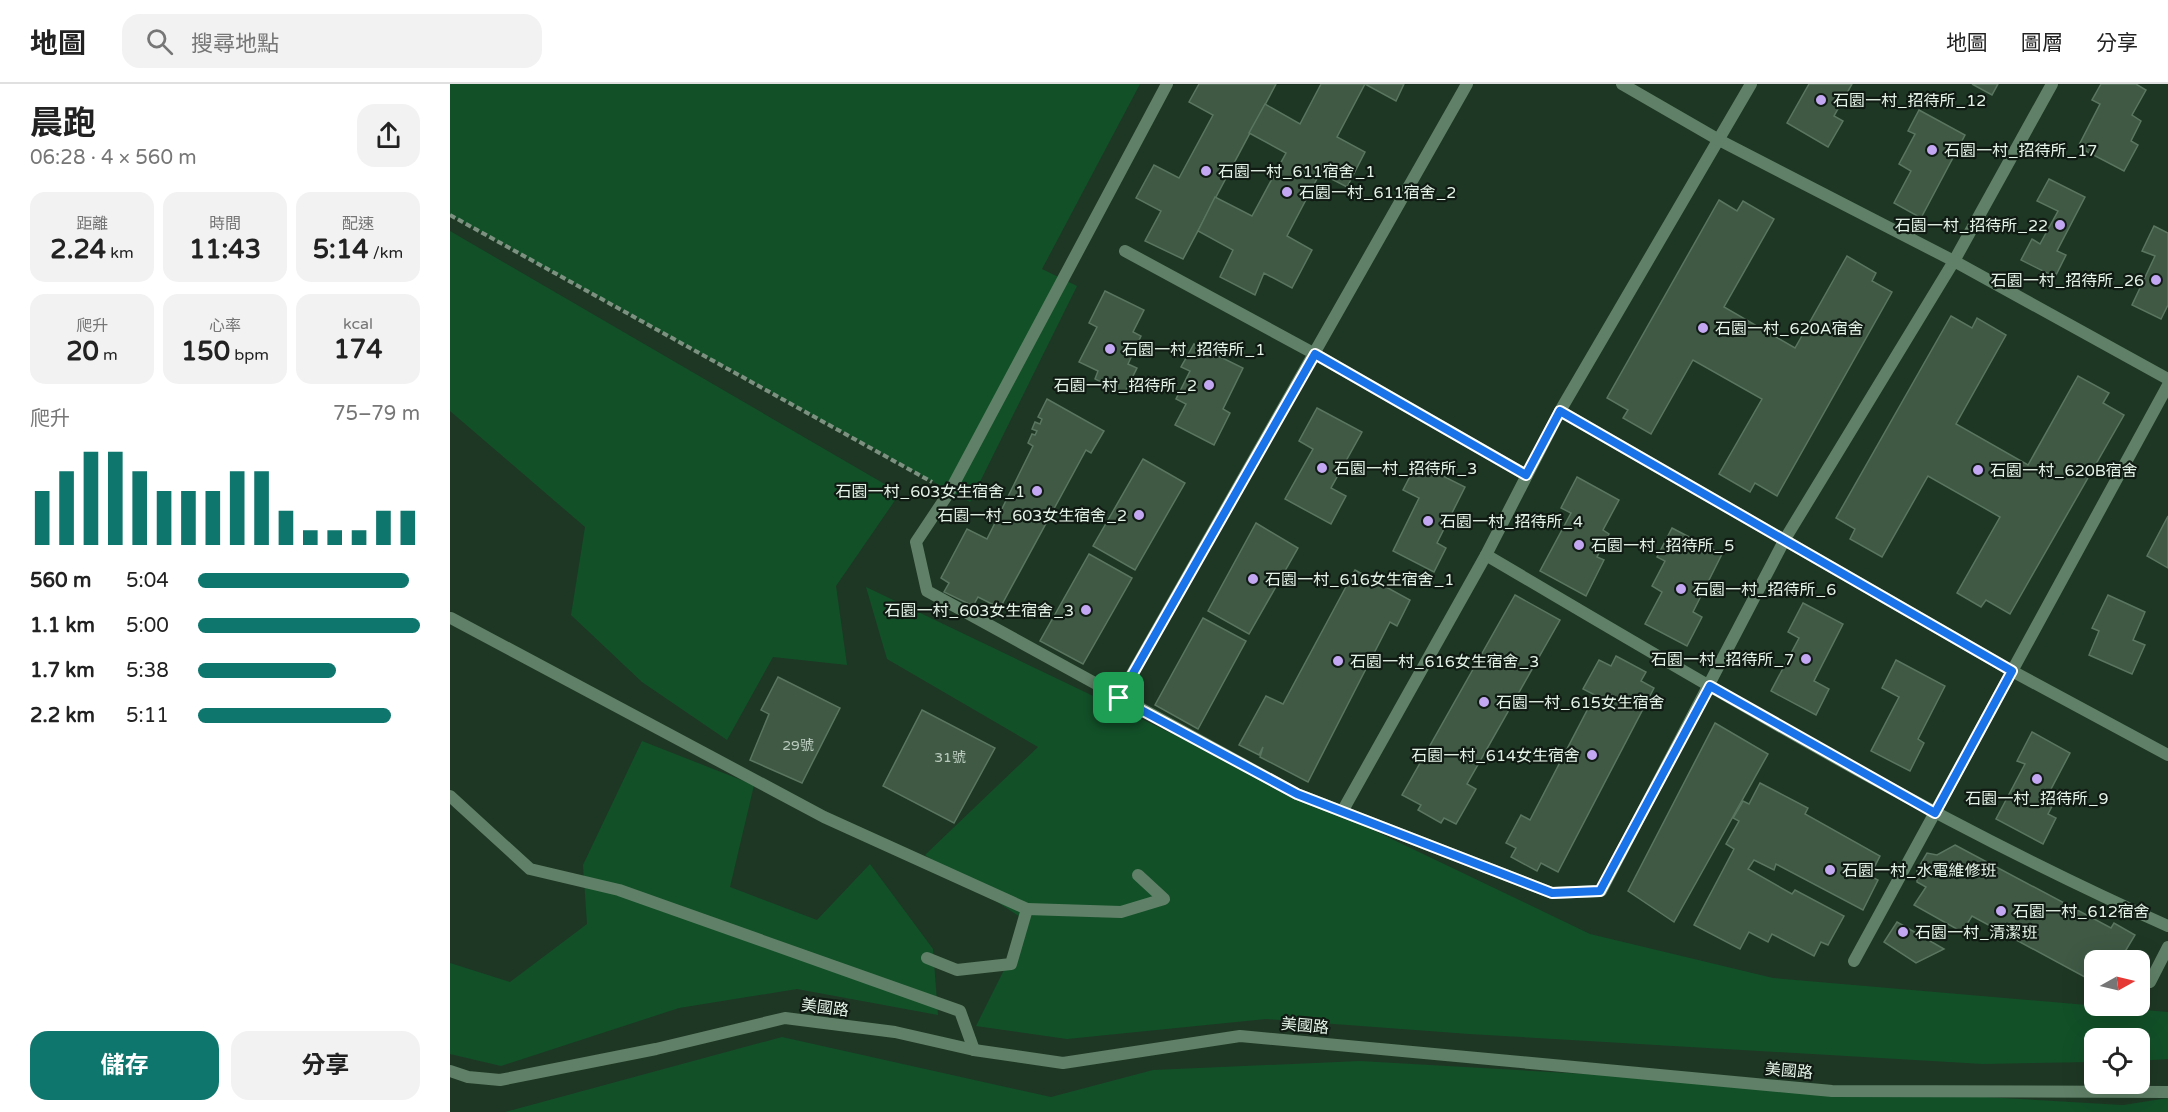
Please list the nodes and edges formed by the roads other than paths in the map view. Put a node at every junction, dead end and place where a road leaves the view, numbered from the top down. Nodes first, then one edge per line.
1 (1167, 84) edge
2 (1467, 84) edge
3 (1622, 84) edge
4 (1751, 84) edge
5 (2052, 84) edge
6 (1719, 140) junction
7 (1125, 251) dead end
8 (1954, 261) junction
9 (1315, 354) junction
10 (2168, 379) edge
11 (2168, 386) edge
12 (1560, 411) junction
13 (1526, 475) junction
14 (1785, 539) junction
15 (1486, 555) junction
16 (450, 618) edge
17 (2012, 671) junction
18 (1710, 686) junction
19 (1119, 698) junction
20 (2168, 755) edge
21 (450, 796) edge
22 (1343, 810) junction
23 (1935, 813) junction
24 (1138, 875) dead end
25 (1027, 909) junction
26 (2168, 926) edge
27 (2168, 947) edge
28 (927, 958) dead end
29 (1854, 961) dead end
30 (2150, 982) dead end
31 (974, 1050) junction
32 (450, 1071) edge
33 (2168, 1092) edge

1 - 19 street
2 - 9 street
3 - 6 street
4 - 6 street
5 - 8 street
6 - 8 street
6 - 12 street
7 - 9 street
8 - 10 street
8 - 14 street
9 - 13 street
9 - 19 street
11 - 17 street
12 - 13 street
12 - 14 street
13 - 15 street
14 - 17 street
14 - 18 street
15 - 18 street
15 - 22 street
16 - 25 street
17 - 20 street
17 - 23 street
18 - 22 street
18 - 23 street
19 - 22 street
21 - 31 street
23 - 26 street
23 - 29 street
24 - 25 street
25 - 28 street
27 - 30 street
31 - 32 street, 美國路
31 - 33 street, 美國路

